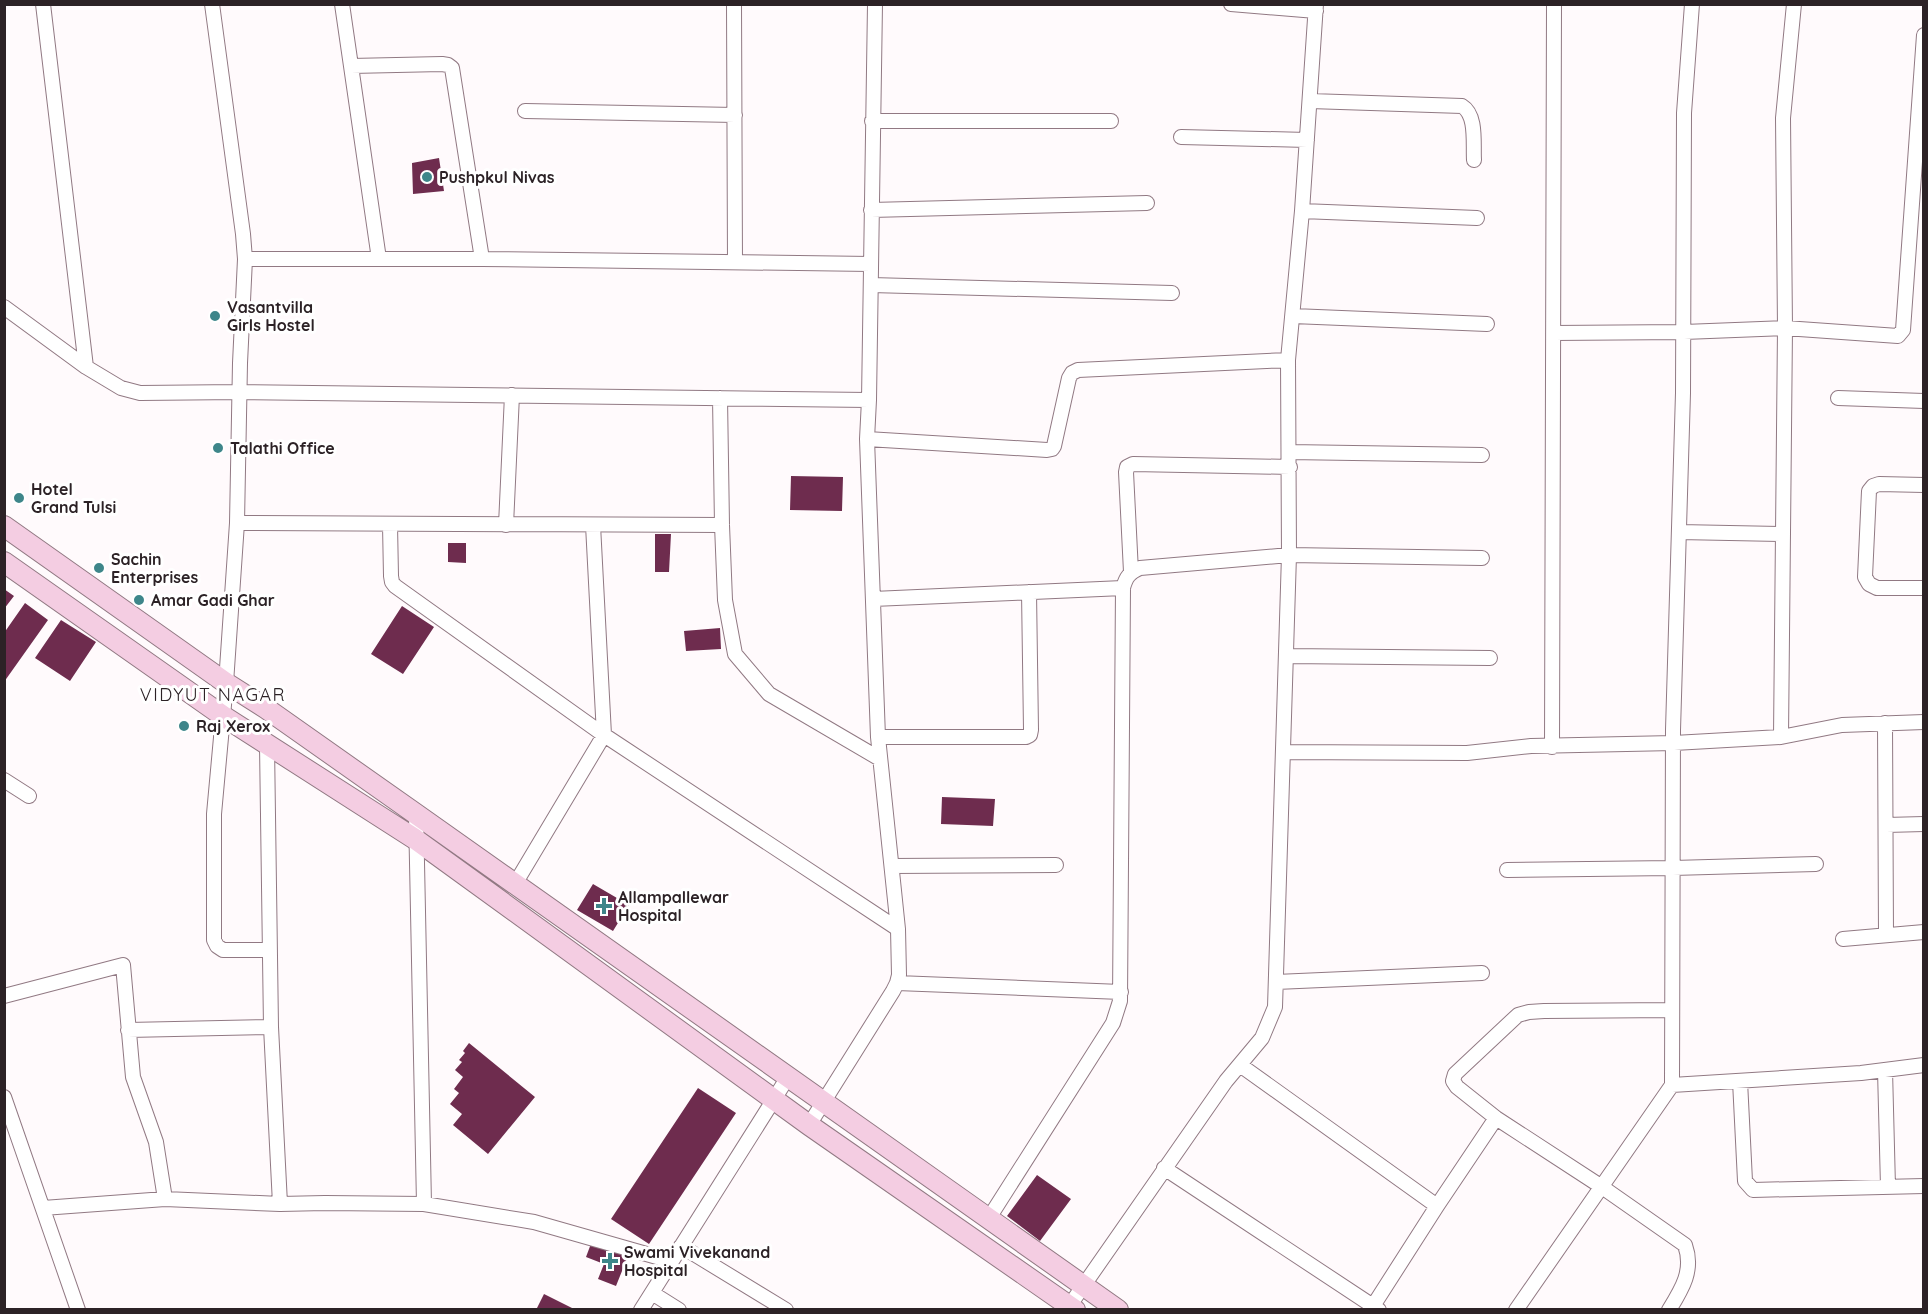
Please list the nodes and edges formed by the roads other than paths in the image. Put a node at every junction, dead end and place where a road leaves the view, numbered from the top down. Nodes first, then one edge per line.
1 (43, 4) edge
2 (212, 4) edge
3 (342, 4) edge
4 (734, 4) edge
5 (875, 4) edge
6 (1231, 4) edge
7 (1554, 4) edge
8 (1692, 4) edge
9 (1794, 4) edge
10 (1316, 8) edge
11 (1923, 34) edge
12 (351, 66) junction
13 (1310, 101) junction
14 (1921, 102) edge
15 (525, 111) dead end
16 (735, 115) junction
17 (872, 121) junction
18 (1111, 121) dead end
19 (1181, 137) dead end
20 (1307, 140) junction
21 (1474, 160) dead end
22 (1147, 203) dead end
23 (871, 210) junction
24 (1302, 211) junction
25 (1477, 218) dead end
26 (245, 259) junction
27 (379, 259) junction
28 (482, 259) junction
29 (735, 262) junction
30 (871, 264) junction
31 (871, 285) junction
32 (1172, 293) dead end
33 (4, 307) edge
34 (1293, 316) junction
35 (1487, 324) dead end
36 (1785, 328) junction
37 (1684, 332) junction
38 (1553, 333) junction
39 (1288, 360) junction
40 (86, 367) junction
41 (240, 392) junction
42 (512, 395) junction
43 (720, 398) junction
44 (1838, 398) dead end
45 (869, 400) junction
46 (1923, 401) edge
47 (867, 440) junction
48 (1289, 452) junction
49 (1482, 454) dead end
50 (1290, 467) junction
51 (1923, 485) edge
52 (237, 523) junction
53 (390, 525) junction
54 (506, 525) junction
55 (593, 525) junction
56 (722, 525) junction
57 (4, 526) edge
58 (1679, 532) junction
59 (1783, 534) junction
60 (1289, 555) junction
61 (1482, 558) dead end
62 (4, 562) edge
63 (1131, 572) junction
64 (1123, 588) junction
65 (1923, 588) edge
66 (1029, 592) junction
67 (873, 599) junction
68 (1286, 656) junction
69 (1490, 658) dead end
70 (226, 684) junction
71 (222, 716) junction
72 (1923, 722) edge
73 (1885, 723) junction
74 (604, 735) junction
75 (878, 736) junction
76 (1780, 737) junction
77 (1674, 743) junction
78 (267, 746) junction
79 (1552, 747) junction
80 (1283, 752) junction
81 (880, 759) junction
82 (4, 780) edge
83 (29, 796) dead end
84 (416, 814) junction
85 (1923, 824) edge
86 (1886, 825) junction
87 (415, 839) junction
88 (1816, 864) dead end
89 (1056, 865) dead end
90 (892, 866) junction
91 (1672, 868) junction
92 (1507, 870) dead end
93 (515, 884) junction
94 (898, 929) junction
95 (1923, 932) edge
96 (1886, 935) junction
97 (1843, 939) dead end
98 (270, 950) junction
99 (1482, 973) dead end
100 (1276, 982) junction
101 (897, 983) junction
102 (1121, 992) junction
103 (4, 996) edge
104 (1672, 1010) junction
105 (271, 1027) junction
106 (128, 1030) junction
107 (1240, 1065) junction
108 (1923, 1065) edge
109 (1885, 1070) junction
110 (788, 1077) junction
111 (1740, 1081) junction
112 (1672, 1085) junction
113 (4, 1097) edge
114 (774, 1099) junction
115 (823, 1101) junction
116 (1496, 1118) junction
117 (808, 1125) junction
118 (1164, 1168) junction
119 (1923, 1186) edge
120 (1602, 1187) junction
121 (1888, 1187) junction
122 (165, 1199) junction
123 (280, 1204) junction
124 (424, 1204) junction
125 (1437, 1206) junction
126 (43, 1208) junction
127 (989, 1218) junction
128 (681, 1246) junction
129 (671, 1261) junction
130 (1083, 1285) junction
131 (652, 1293) junction
132 (1072, 1307) edge
133 (1376, 1308) edge
134 (78, 1310) edge
135 (641, 1310) edge
136 (679, 1310) edge
137 (786, 1310) edge
138 (1118, 1310) edge
139 (1516, 1310) edge
140 (1669, 1310) edge

1 - 40 street
2 - 26 street
3 - 12 street
4 - 16 street
5 - 17 street
6 - 10 street
7 - 38 street
8 - 37 street
9 - 36 street
10 - 13 street
11 - 14 street
12 - 27 street
12 - 28 street
13 - 20 street
13 - 21 street
14 - 36 street
15 - 16 street
16 - 29 street
17 - 18 street
17 - 23 street
19 - 20 street
20 - 24 street
22 - 23 street
23 - 30 street
24 - 25 street
24 - 34 street
26 - 27 street
26 - 41 street
27 - 28 street
28 - 29 street
29 - 30 street
30 - 31 street
31 - 32 street
31 - 45 street
33 - 40 street
34 - 35 street
34 - 39 street
36 - 37 street
36 - 59 street
37 - 38 street
37 - 58 street
38 - 79 street
39 - 47 street
39 - 48 street
40 - 41 street
41 - 42 street
41 - 52 street
42 - 43 street
42 - 54 street
43 - 45 street
43 - 56 street
44 - 46 street
45 - 47 street
47 - 67 street
48 - 49 street
48 - 50 street
50 - 60 street
50 - 63 street
51 - 65 street
52 - 53 street
52 - 70 street
53 - 54 street
53 - 74 street
54 - 55 street
55 - 56 street
55 - 74 street
56 - 81 street
57 - 70 main road
58 - 59 street
58 - 77 street
59 - 76 street
60 - 61 street
60 - 63 street
60 - 68 street
62 - 71 main road
63 - 64 street
64 - 66 street
64 - 102 street
66 - 67 street
66 - 75 street
67 - 75 street
68 - 69 street
68 - 80 street
70 - 71 street
70 - 84 main road
71 - 78 main road
71 - 98 street
72 - 73 street
73 - 76 street
73 - 86 street
74 - 93 street
74 - 94 street
75 - 81 street
76 - 77 street
77 - 79 street
77 - 91 street
78 - 87 main road
78 - 98 street
79 - 80 street
80 - 100 street
81 - 90 street
82 - 83 street
84 - 87 street
84 - 93 main road
85 - 86 street
86 - 96 street
87 - 114 main road
87 - 124 street
88 - 91 street
89 - 90 street
90 - 94 street
91 - 92 street
91 - 104 street
93 - 110 main road
94 - 101 street
95 - 96 street
96 - 97 street
98 - 105 street
99 - 100 street
100 - 107 street
101 - 102 street
101 - 115 street
102 - 127 street
103 - 106 street
104 - 112 street
104 - 116 street
105 - 106 street
105 - 123 street
106 - 122 street
107 - 118 street
107 - 125 street
108 - 109 street
109 - 111 street
109 - 121 street
110 - 114 street
110 - 115 main road
111 - 112 street
111 - 121 street
112 - 120 street
113 - 126 street
114 - 117 main road
114 - 128 street
115 - 117 street
115 - 127 main road
116 - 120 street
116 - 125 street
117 - 132 main road
118 - 130 street
118 - 133 street
119 - 121 street
120 - 139 street
120 - 140 street
122 - 123 street
122 - 126 street
123 - 124 street
124 - 129 street
125 - 133 street
126 - 134 street
127 - 130 main road
128 - 129 street
128 - 137 street
129 - 131 street
130 - 132 street
130 - 138 main road
131 - 135 street
131 - 136 street

